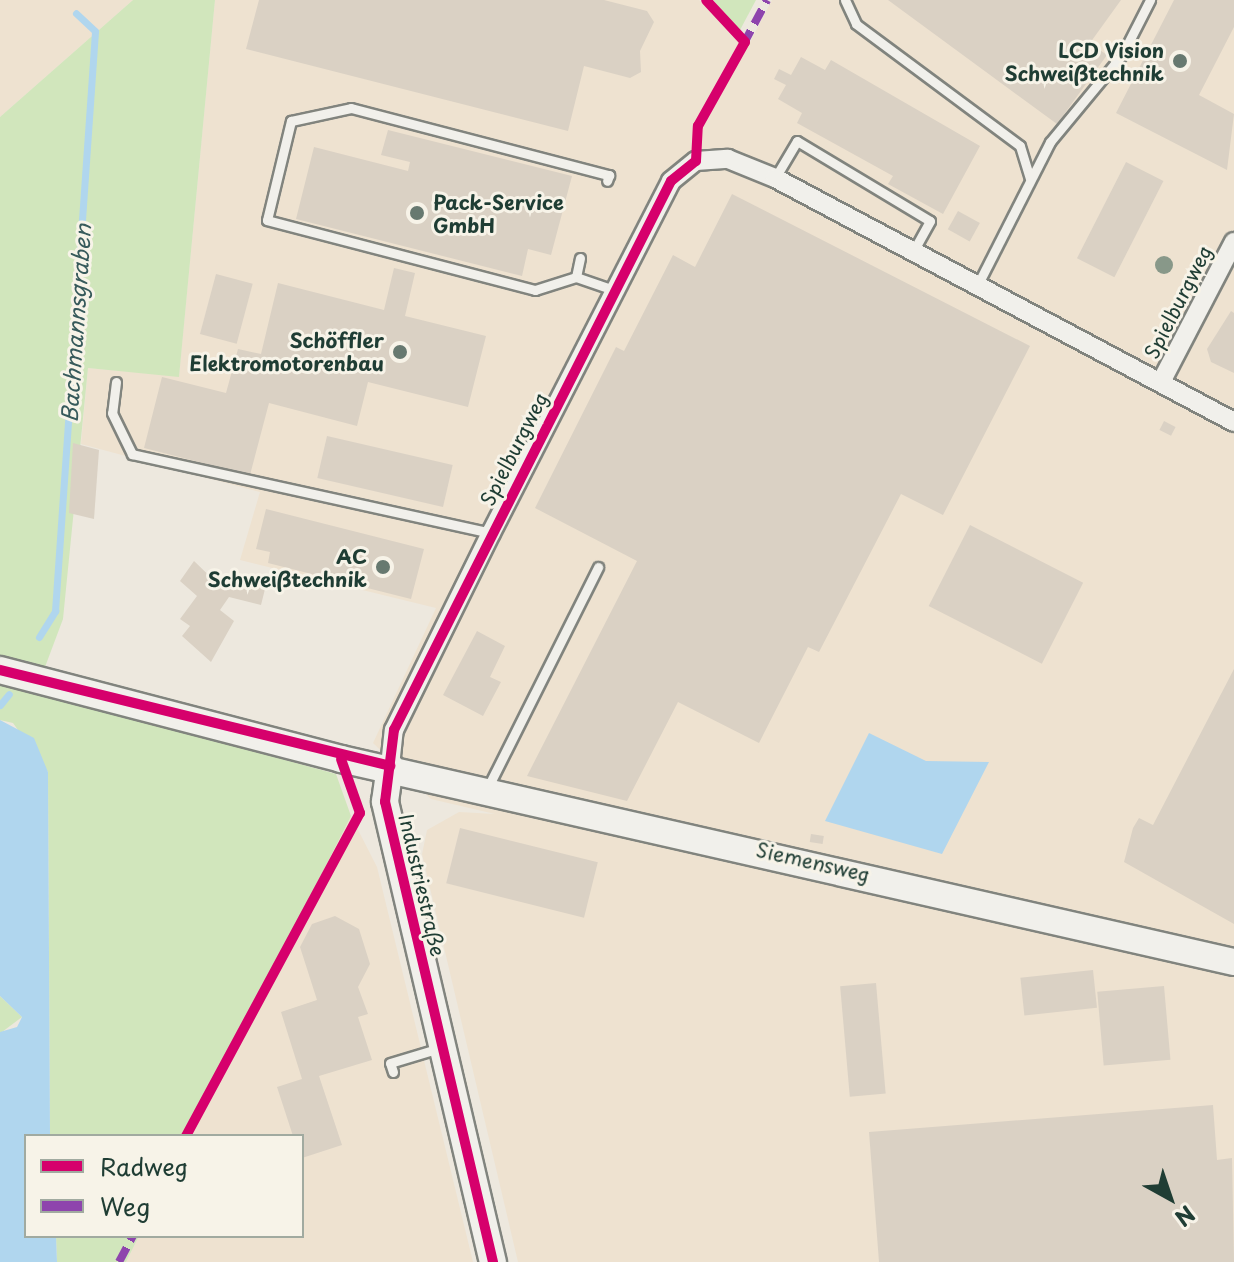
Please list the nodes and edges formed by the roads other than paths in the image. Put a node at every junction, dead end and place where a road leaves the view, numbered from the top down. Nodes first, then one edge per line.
1 (845, 0) edge
2 (1150, 0) edge
3 (775, 178) junction
4 (1030, 179) junction
5 (607, 181) dead end
6 (1234, 242) edge
7 (913, 252) junction
8 (580, 258) dead end
9 (576, 277) junction
10 (977, 286) junction
11 (614, 290) junction
12 (116, 382) dead end
13 (1161, 382) junction
14 (1234, 422) edge
15 (491, 533) junction
16 (598, 567) dead end
17 (0, 670) edge
18 (390, 766) junction
19 (488, 787) junction
20 (1234, 962) edge
21 (440, 1048) junction
22 (391, 1063) dead end
23 (493, 1262) edge

1 - 4 lane
2 - 4 lane
3 - 7 street, Spielburgweg
3 - 7 lane
3 - 11 street, Spielburgweg
4 - 10 lane
5 - 9 lane
6 - 13 street, Spielburgweg
7 - 10 street, Spielburgweg
8 - 9 lane
9 - 11 lane
10 - 13 street, Spielburgweg
11 - 15 street, Spielburgweg
12 - 15 lane
13 - 14 street, Spielburgweg
15 - 18 street, Spielburgweg
16 - 19 lane
17 - 18 street
18 - 19 street, Siemensweg
18 - 21 street, Industriestraße
19 - 20 street, Siemensweg
21 - 22 lane
21 - 23 street, Industriestraße

